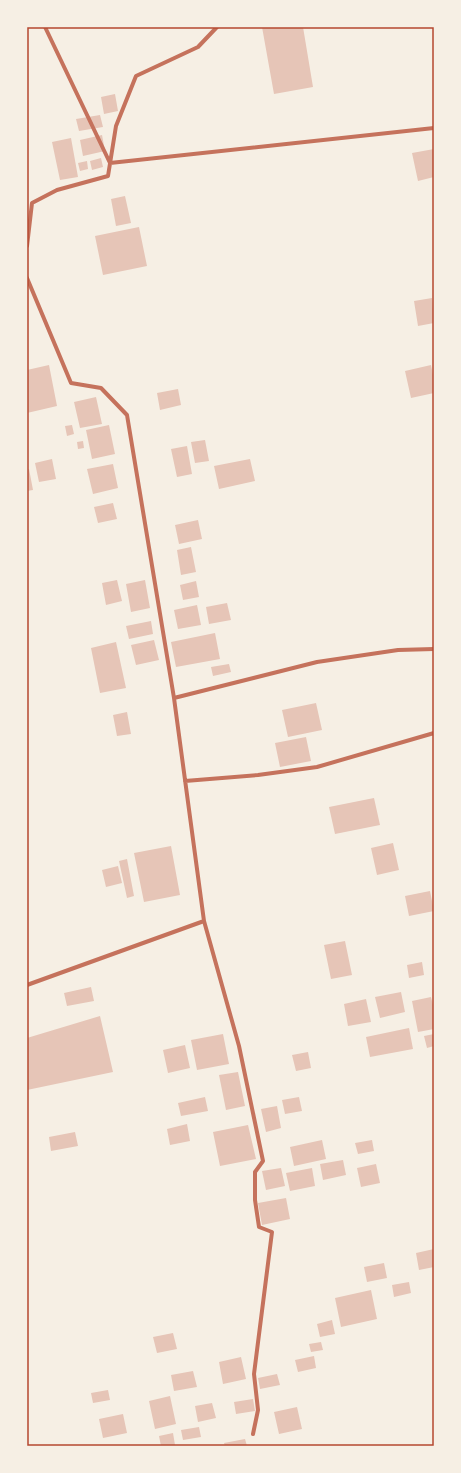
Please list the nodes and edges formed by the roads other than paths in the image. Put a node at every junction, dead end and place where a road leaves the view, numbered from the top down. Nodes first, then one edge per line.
1 (45, 27) edge
2 (217, 27) edge
3 (434, 128) edge
4 (110, 163) junction
5 (27, 246) edge
6 (27, 278) edge
7 (434, 649) edge
8 (174, 698) junction
9 (434, 733) edge
10 (185, 781) junction
11 (204, 921) junction
12 (27, 985) edge
13 (253, 1434) dead end

1 - 4 street
2 - 4 street
3 - 4 street
4 - 5 street
6 - 8 street
7 - 8 street
8 - 10 street
9 - 10 street
10 - 11 street
11 - 12 street
11 - 13 street

